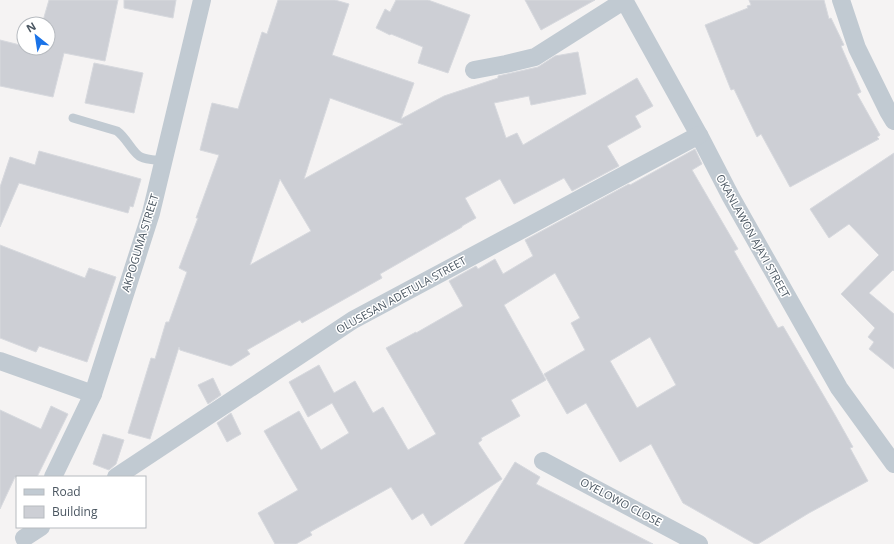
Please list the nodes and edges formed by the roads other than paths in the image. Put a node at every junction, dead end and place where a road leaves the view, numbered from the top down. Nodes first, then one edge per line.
1 (202, 0) edge
2 (625, 0) edge
3 (841, 0) edge
4 (474, 70) dead end
5 (73, 118) dead end
6 (894, 121) edge
7 (699, 135) junction
8 (163, 161) junction
9 (0, 361) edge
10 (93, 394) junction
11 (543, 461) dead end
12 (894, 464) edge
13 (53, 476) edge
14 (118, 476) edge
15 (39, 528) edge
16 (25, 536) edge
17 (699, 544) edge

1 - 8 street, AKPOGUMA STREET
2 - 4 street
2 - 7 street, OKANLAWON AJAYI STREET
3 - 6 street
5 - 8 lane
7 - 12 street, OKANLAWON AJAYI STREET
7 - 14 street, OLUSESAN ADETULA STREET
8 - 10 street, AKPOGUMA STREET
9 - 10 street
10 - 13 street, AKPOGUMA STREET
11 - 17 street, OYELOWO CLOSE
15 - 16 street

